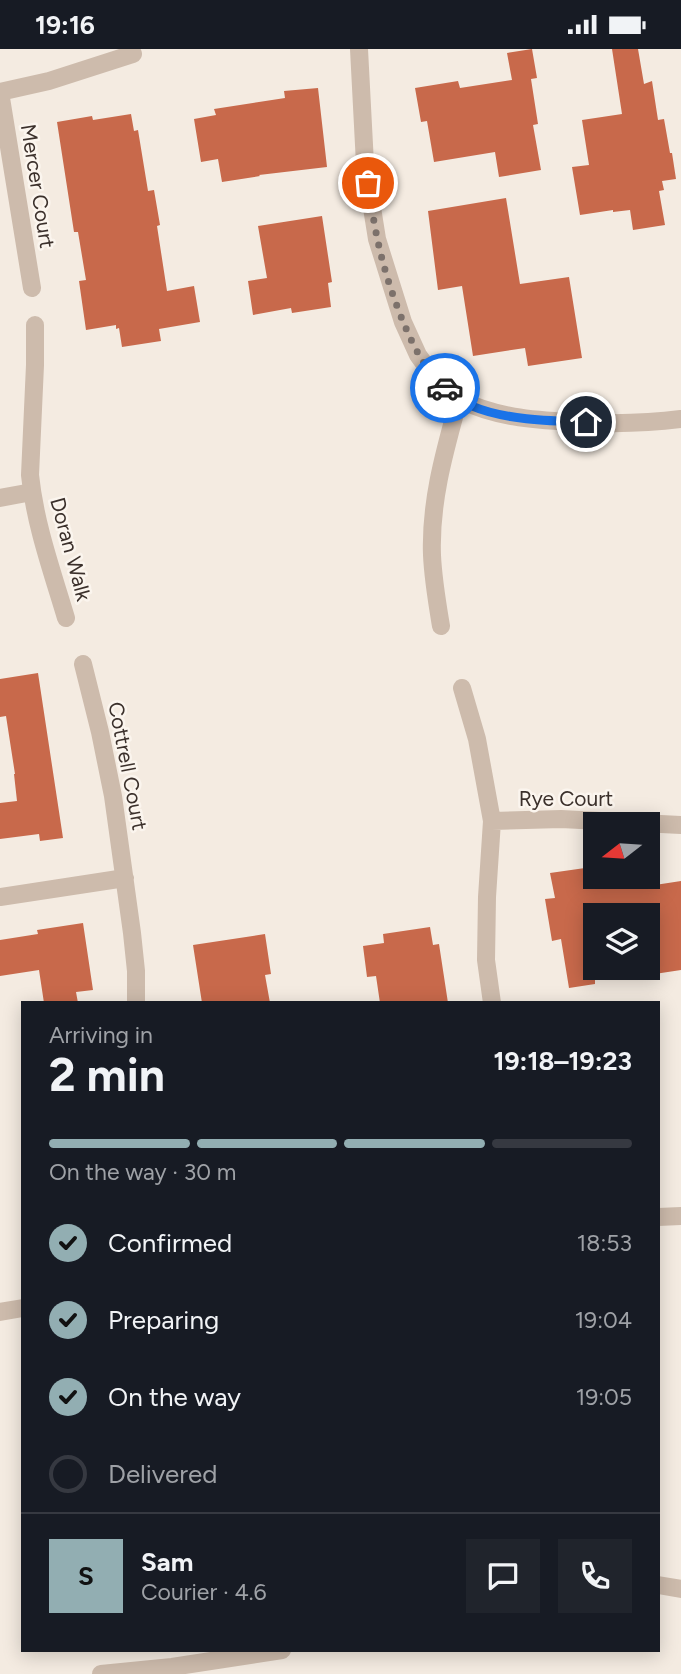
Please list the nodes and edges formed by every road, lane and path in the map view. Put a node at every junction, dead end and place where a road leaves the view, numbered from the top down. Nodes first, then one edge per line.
1 (359, 49) edge
2 (134, 54) dead end
3 (0, 92) edge
4 (32, 288) dead end
5 (34, 325) dead end
6 (459, 399) junction
7 (681, 419) edge
8 (32, 492) junction
9 (0, 498) edge
10 (66, 618) dead end
11 (441, 626) dead end
12 (83, 664) dead end
13 (463, 688) dead end
14 (492, 821) junction
15 (681, 824) edge
16 (125, 878) junction
17 (0, 897) edge
18 (136, 1001) edge
19 (492, 1001) edge
20 (681, 1216) edge
21 (660, 1217) edge
22 (21, 1308) edge
23 (0, 1312) edge
24 (660, 1585) edge
25 (681, 1589) edge
26 (255, 1653) edge
27 (101, 1674) edge

1 - 6 street
2 - 3 street, Mercer Court
3 - 4 street, Mercer Court
5 - 8 street, Doran Walk
6 - 7 street
6 - 11 street
8 - 9 street, Doran Walk
8 - 10 street, Doran Walk
12 - 16 street, Cottrell Court
13 - 14 street, Rye Court
14 - 15 street, Rye Court
14 - 19 street, Rye Court
16 - 17 street
16 - 18 street, Cottrell Court
20 - 21 street
22 - 23 street
24 - 25 street
26 - 27 street

